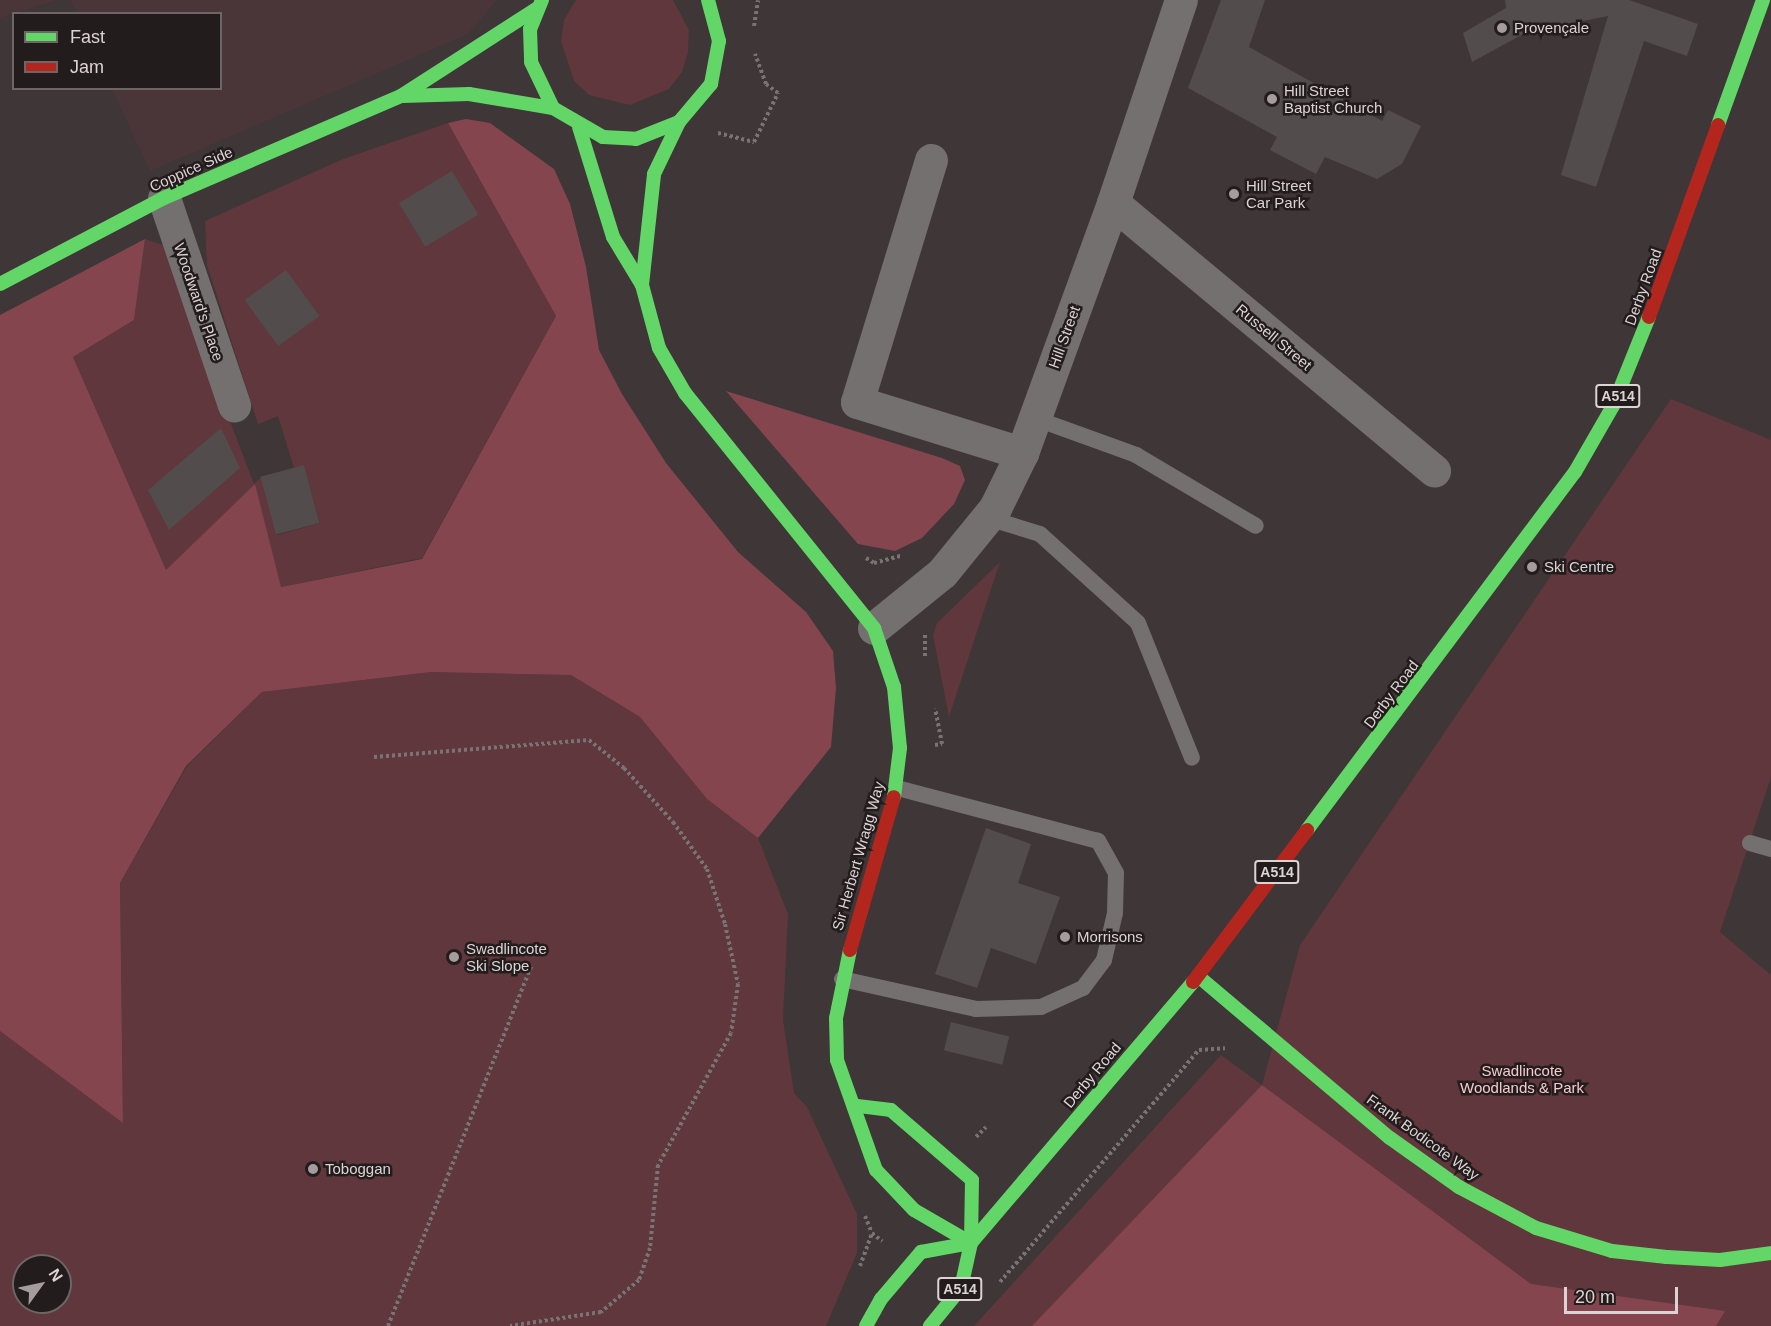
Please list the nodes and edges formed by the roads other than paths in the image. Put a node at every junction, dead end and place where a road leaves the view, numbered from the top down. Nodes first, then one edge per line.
1 (1181, 0) edge
2 (1763, 3) edge
3 (539, 5) edge
4 (715, 5) edge
5 (401, 96) junction
6 (553, 108) junction
7 (679, 122) junction
8 (579, 127) junction
9 (932, 160) dead end
10 (164, 198) junction
11 (1113, 203) junction
12 (0, 284) edge
13 (642, 285) junction
14 (234, 405) dead end
15 (1034, 418) junction
16 (1022, 453) junction
17 (1434, 470) dead end
18 (988, 518) junction
19 (1256, 526) dead end
20 (874, 628) junction
21 (1192, 758) dead end
22 (897, 788) junction
23 (1750, 843) dead end
24 (1771, 849) edge
25 (1198, 976) junction
26 (842, 979) junction
27 (857, 1107) junction
28 (970, 1242) junction
29 (1771, 1253) edge
30 (866, 1326) edge
31 (930, 1326) edge

1 - 11 street, Hill Street
2 - 25 street, Derby Road / A514
3 - 5 street, Coppice Side
3 - 6 street
4 - 7 street
5 - 6 street, Coppice Side
5 - 10 street, Coppice Side
6 - 8 street
7 - 8 street
7 - 13 street, Sir Herbert Wragg Way
8 - 13 street, Sir Herbert Wragg Way
9 - 16 street
10 - 12 street, Coppice Side
10 - 14 street, Woodward's Place
11 - 15 street, Hill Street
11 - 17 street, Russell Street
13 - 20 street, Sir Herbert Wragg Way
15 - 16 street, Hill Street
15 - 19 lane
16 - 18 street, Hill Street
18 - 20 street, Hill Street
18 - 21 lane
20 - 22 street, Sir Herbert Wragg Way
22 - 26 street, Sir Herbert Wragg Way
22 - 26 lane
23 - 24 lane
25 - 28 street, Derby Road / A514
25 - 29 street, Frank Bodicote Way
26 - 27 street, Sir Herbert Wragg Way
27 - 28 street, Sir Herbert Wragg Way
27 - 28 street
28 - 30 street
28 - 31 street, Derby Road / A514

